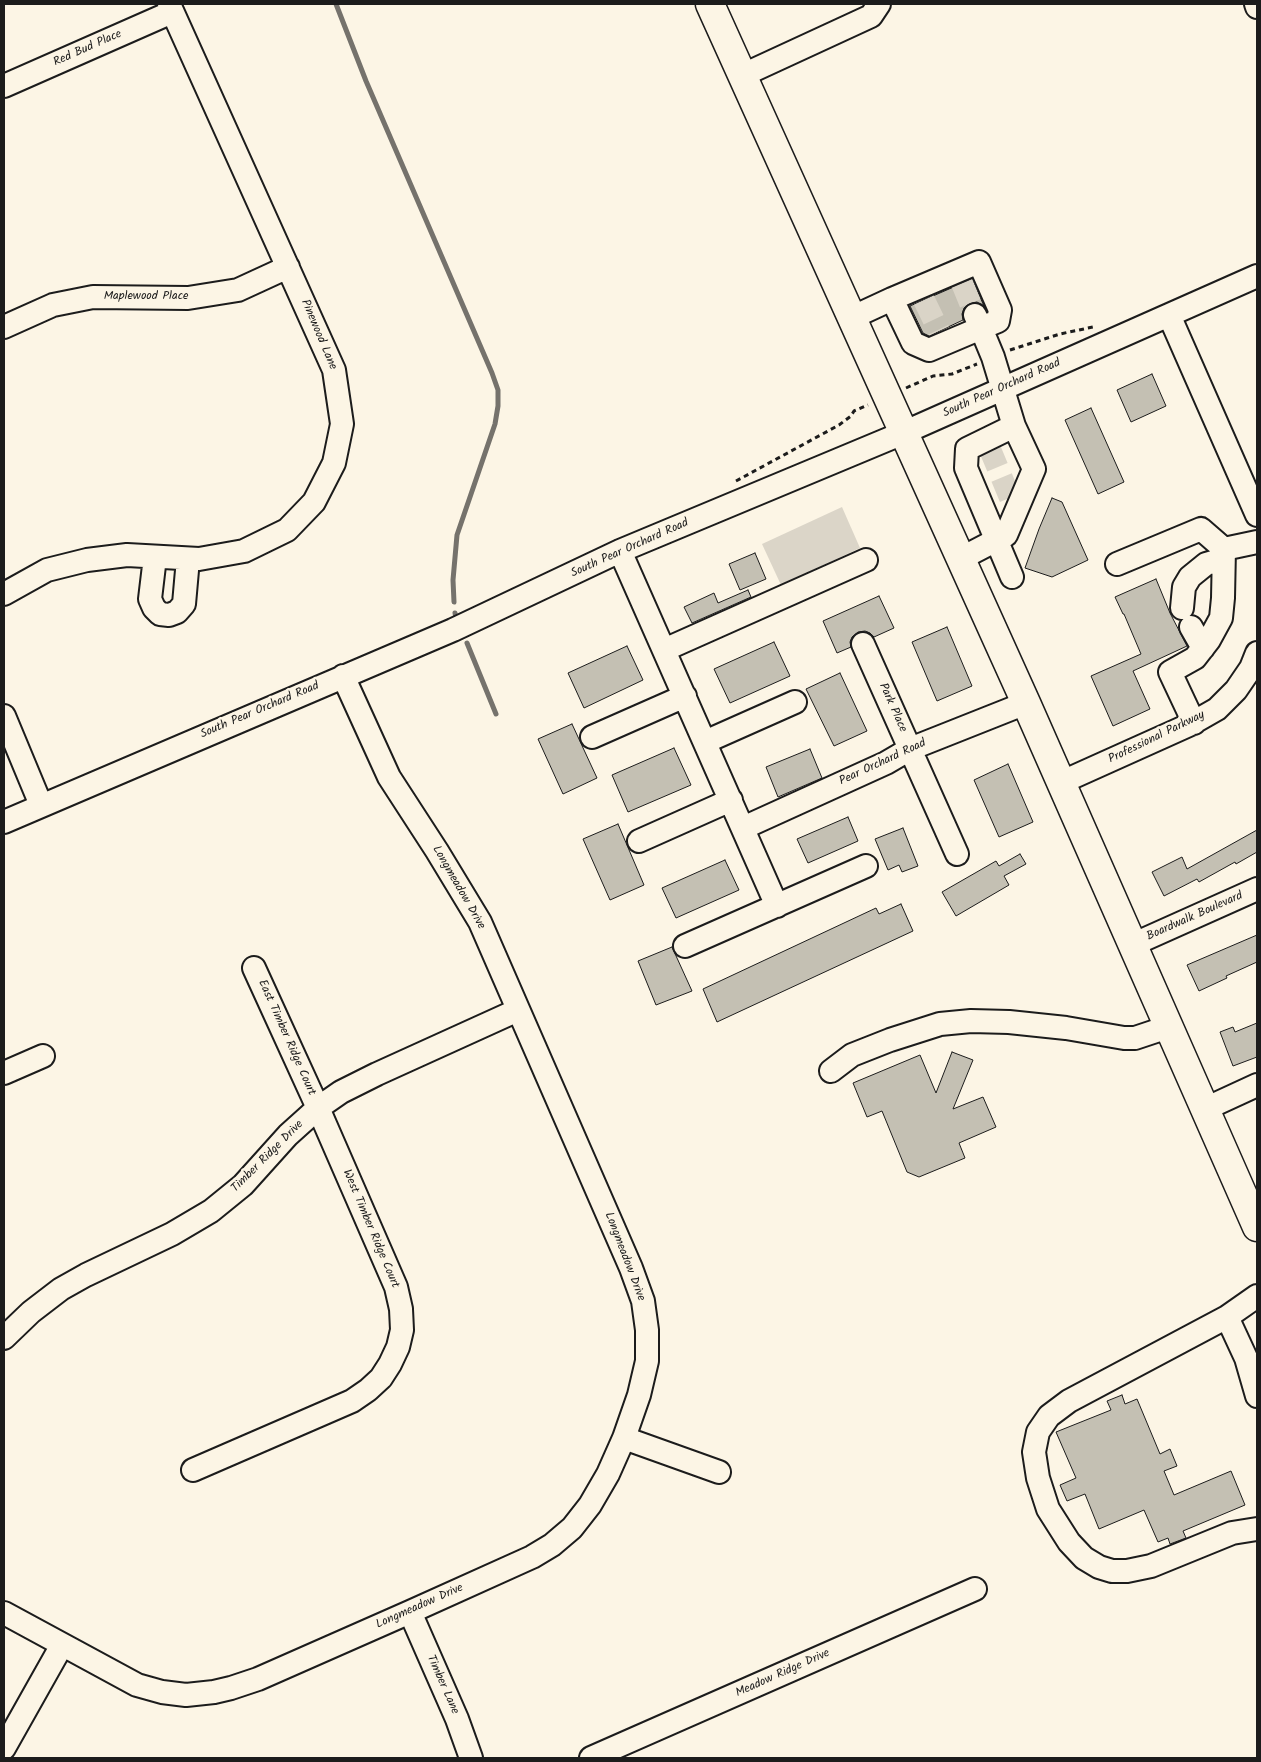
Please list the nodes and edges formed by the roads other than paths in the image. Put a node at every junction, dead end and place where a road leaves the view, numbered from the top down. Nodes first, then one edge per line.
1 (880, 4) edge
2 (1256, 4) edge
3 (714, 5) edge
4 (1257, 7) edge
5 (171, 8) edge
6 (741, 76) junction
7 (4, 86) edge
8 (288, 267) junction
9 (1257, 276) edge
10 (892, 300) junction
11 (1169, 315) junction
12 (851, 318) junction
13 (978, 322) junction
14 (4, 326) edge
15 (1002, 389) junction
16 (1014, 426) junction
17 (903, 433) junction
18 (1257, 514) edge
19 (996, 540) junction
20 (1257, 542) edge
21 (620, 552) junction
22 (1223, 554) junction
23 (155, 557) junction
24 (188, 559) junction
25 (960, 559) junction
26 (866, 560) dead end
27 (1117, 564) dead end
28 (1012, 577) dead end
29 (4, 594) edge
30 (864, 644) dead end
31 (1203, 648) junction
32 (664, 650) junction
33 (1255, 664) edge
34 (343, 676) junction
35 (685, 696) junction
36 (795, 702) dead end
37 (1026, 703) junction
38 (4, 716) edge
39 (1194, 723) junction
40 (592, 738) dead end
41 (705, 742) junction
42 (910, 749) junction
43 (1060, 783) junction
44 (730, 800) junction
45 (41, 805) junction
46 (4, 822) edge
47 (742, 828) junction
48 (639, 841) dead end
49 (957, 854) dead end
50 (866, 866) dead end
51 (1257, 889) edge
52 (777, 906) junction
53 (1132, 945) junction
54 (685, 946) dead end
55 (254, 968) dead end
56 (518, 1010) junction
57 (1168, 1027) junction
58 (43, 1056) dead end
59 (831, 1071) dead end
60 (4, 1073) edge
61 (1257, 1085) edge
62 (318, 1108) junction
63 (1205, 1109) junction
64 (1257, 1227) edge
65 (1257, 1296) edge
66 (1227, 1317) junction
67 (4, 1338) edge
68 (1257, 1396) edge
69 (624, 1438) junction
70 (193, 1470) dead end
71 (719, 1472) dead end
72 (1257, 1529) edge
73 (975, 1589) dead end
74 (410, 1612) junction
75 (4, 1613) edge
76 (62, 1645) junction
77 (4, 1748) edge
78 (471, 1758) edge
79 (591, 1758) edge

1 - 6 street
2 - 4 street
3 - 6 main road
5 - 7 street, Red Bud Place
5 - 8 street, Pinewood Lane
6 - 12 main road
8 - 14 street, Maplewood Place
8 - 24 street, Pinewood Lane
9 - 11 street, South Pear Orchard Road
10 - 12 street
10 - 13 street
10 - 13 street
11 - 15 street, South Pear Orchard Road
11 - 18 street
12 - 17 main road
13 - 15 street
15 - 16 street
15 - 17 street, South Pear Orchard Road
16 - 19 street
16 - 19 street
17 - 21 street, South Pear Orchard Road
17 - 25 main road
19 - 25 street
19 - 28 street
20 - 22 street
21 - 32 street
21 - 34 street, South Pear Orchard Road
22 - 27 street
22 - 31 street
22 - 31 street
23 - 24 street, Pinewood Lane
23 - 24 street
23 - 29 street, Pinewood Lane
25 - 37 main road
26 - 32 street
30 - 42 street, Park Place
31 - 39 street
32 - 35 street
33 - 39 street, Professional Parkway
34 - 45 street, South Pear Orchard Road
34 - 56 street, Longmeadow Drive
35 - 40 street
35 - 41 street
36 - 41 street
37 - 42 street, Pear Orchard Road
37 - 43 main road
38 - 45 street
39 - 43 street, Professional Parkway
41 - 44 street
42 - 47 street, Pear Orchard Road
42 - 49 street, Park Place
43 - 53 main road
44 - 47 street
44 - 48 street
45 - 46 street, South Pear Orchard Road
47 - 52 street
50 - 52 street
51 - 53 street, Boardwalk Boulevard
52 - 54 street
53 - 57 main road
55 - 62 street, East Timber Ridge Court
56 - 62 street, Timber Ridge Drive
56 - 69 street, Longmeadow Drive
57 - 59 street
57 - 63 main road
58 - 60 street
61 - 63 street
62 - 67 street, Timber Ridge Drive
62 - 70 street, West Timber Ridge Court
63 - 64 main road
65 - 66 street
66 - 68 street
66 - 72 street
69 - 71 street
69 - 74 street, Longmeadow Drive
73 - 79 street, Meadow Ridge Drive
74 - 76 street, Longmeadow Drive
74 - 78 street, Timber Lane
75 - 76 street, Longmeadow Drive
76 - 77 street

